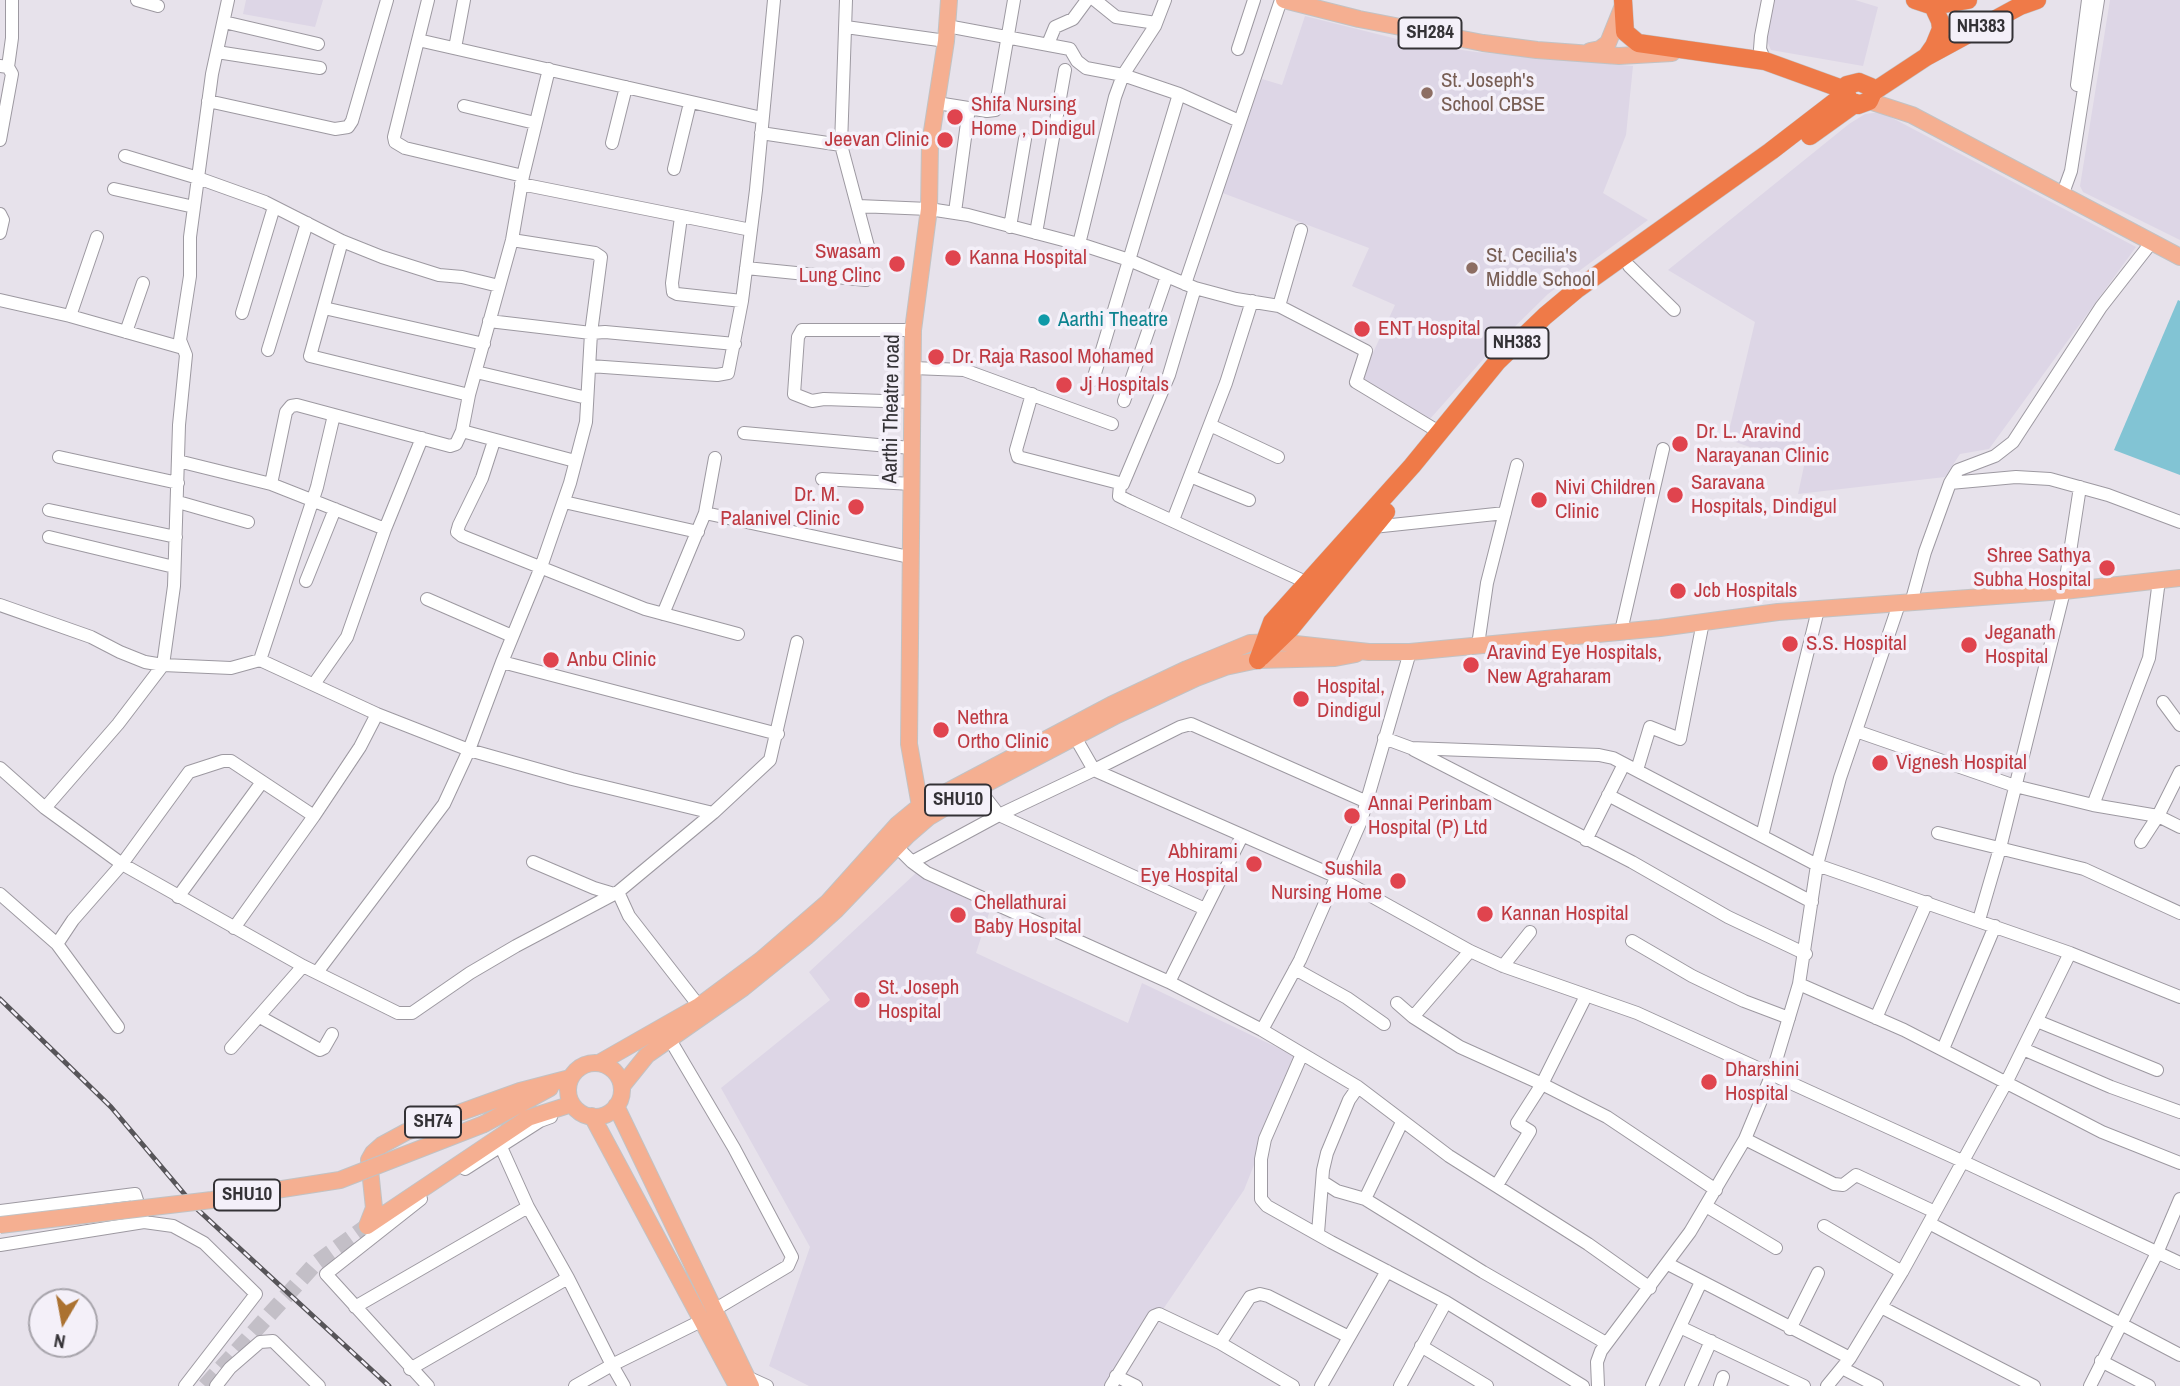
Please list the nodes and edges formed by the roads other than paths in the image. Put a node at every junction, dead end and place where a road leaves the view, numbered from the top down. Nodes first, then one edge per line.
1 (12, 0) edge
2 (137, 0) edge
3 (228, 0) edge
4 (387, 0) edge
5 (428, 0) edge
6 (464, 0) edge
7 (774, 0) edge
8 (846, 0) edge
9 (949, 0) edge
10 (1014, 0) edge
11 (1087, 0) edge
12 (1095, 0) edge
13 (1165, 0) edge
14 (1254, 0) edge
15 (1283, 0) edge
16 (1769, 0) edge
17 (1915, 0) edge
18 (1968, 0) edge
19 (2037, 0) edge
20 (2088, 0) edge
21 (2098, 0) edge
22 (1623, 3) edge
23 (158, 6) dead end
24 (1933, 6) junction
25 (224, 22) junction
26 (1156, 23) junction
27 (846, 27) junction
28 (946, 34) junction
29 (1008, 37) junction
30 (418, 40) junction
31 (318, 44) dead end
32 (1048, 44) junction
33 (456, 48) junction
34 (1238, 49) dead end
35 (217, 52) junction
36 (1688, 52) junction
37 (1577, 53) junction
38 (1921, 60) junction
39 (1765, 61) junction
40 (4, 66) edge
41 (320, 68) dead end
42 (549, 69) junction
43 (1065, 70) dead end
44 (1123, 75) junction
45 (1815, 79) junction
46 (626, 86) junction
47 (1179, 94) junction
48 (1858, 94) junction
49 (208, 101) junction
50 (690, 103) junction
51 (937, 103) junction
52 (464, 106) dead end
53 (969, 108) junction
54 (1815, 117) junction
55 (762, 118) junction
56 (1239, 121) junction
57 (535, 123) junction
58 (761, 133) junction
59 (1025, 139) dead end
60 (0, 140) edge
61 (612, 143) dead end
62 (841, 145) junction
63 (125, 156) dead end
64 (674, 169) dead end
65 (198, 177) junction
66 (522, 180) junction
67 (114, 189) dead end
68 (2063, 193) junction
69 (858, 206) junction
70 (194, 207) junction
71 (274, 207) junction
72 (929, 209) junction
73 (955, 212) junction
74 (0, 214) edge
75 (681, 217) junction
76 (307, 223) junction
77 (1010, 226) junction
78 (751, 230) junction
79 (1301, 230) dead end
80 (0, 233) edge
81 (1036, 233) junction
82 (97, 237) dead end
83 (512, 240) junction
84 (342, 241) junction
85 (2151, 243) junction
86 (1079, 244) junction
87 (869, 250) dead end
88 (2180, 257) edge
89 (1129, 260) junction
90 (1629, 266) junction
91 (746, 268) junction
92 (1167, 276) junction
93 (866, 280) dead end
94 (143, 283) dead end
95 (499, 286) junction
96 (1190, 286) junction
97 (0, 300) edge
98 (741, 300) junction
99 (1252, 301) junction
100 (1279, 306) junction
101 (324, 308) junction
102 (1674, 310) dead end
103 (242, 313) dead end
104 (70, 316) junction
105 (489, 321) junction
106 (913, 330) junction
107 (126, 332) junction
108 (591, 333) junction
109 (484, 344) junction
110 (735, 344) junction
111 (183, 348) junction
112 (268, 350) dead end
113 (590, 366) junction
114 (913, 368) junction
115 (476, 372) junction
116 (1093, 380) dead end
117 (1032, 394) junction
118 (469, 395) junction
119 (587, 398) junction
120 (1124, 401) dead end
121 (913, 402) junction
122 (334, 415) junction
123 (1112, 424) dead end
124 (1210, 425) junction
125 (461, 431) junction
126 (1439, 432) junction
127 (744, 433) dead end
128 (422, 438) junction
129 (494, 441) junction
130 (911, 448) junction
131 (1663, 449) dead end
132 (59, 457) dead end
133 (1278, 457) dead end
134 (715, 458) dead end
135 (178, 461) junction
136 (575, 461) junction
137 (1517, 465) dead end
138 (1190, 476) junction
139 (822, 479) dead end
140 (178, 483) junction
141 (1950, 483) junction
142 (271, 484) junction
143 (912, 484) junction
144 (1120, 485) junction
145 (2080, 487) junction
146 (313, 499) junction
147 (1249, 500) dead end
148 (178, 502) junction
149 (564, 502) junction
150 (335, 509) junction
151 (49, 510) dead end
152 (705, 513) junction
153 (1505, 513) junction
154 (1173, 520) junction
155 (248, 522) dead end
156 (2180, 522) edge
157 (1373, 527) junction
158 (385, 529) junction
159 (698, 532) junction
160 (49, 537) dead end
161 (176, 537) junction
162 (909, 557) junction
163 (174, 568) junction
164 (541, 568) junction
165 (2180, 578) edge
166 (2159, 580) junction
167 (306, 581) dead end
168 (1308, 583) junction
169 (2064, 591) junction
170 (427, 599) dead end
171 (1905, 603) junction
172 (0, 605) edge
173 (1818, 610) junction
174 (663, 614) junction
175 (1703, 622) junction
176 (1621, 631) junction
177 (738, 634) dead end
178 (512, 636) junction
179 (797, 642) dead end
180 (1478, 645) junction
181 (1266, 648) junction
182 (1369, 652) junction
183 (1410, 652) junction
184 (260, 660) junction
185 (502, 662) junction
186 (163, 665) junction
187 (314, 684) junction
188 (2163, 702) dead end
189 (377, 714) junction
190 (2180, 725) edge
191 (1856, 731) junction
192 (1072, 732) junction
193 (778, 734) junction
194 (1384, 738) junction
195 (1411, 748) junction
196 (469, 750) junction
197 (1624, 764) junction
198 (0, 768) edge
199 (1094, 770) junction
200 (1637, 770) junction
201 (2178, 780) edge
202 (262, 782) junction
203 (2015, 786) junction
204 (978, 788) junction
205 (1608, 795) junction
206 (1367, 802) junction
207 (2093, 805) junction
208 (45, 808) junction
209 (925, 811) junction
210 (713, 813) junction
211 (999, 815) junction
212 (2158, 816) junction
213 (314, 817) junction
214 (2180, 827) edge
215 (1938, 833) dead end
216 (1242, 835) junction
217 (1762, 836) junction
218 (1586, 840) junction
219 (2141, 842) dead end
220 (897, 847) junction
221 (2000, 848) junction
222 (533, 862) dead end
223 (912, 862) junction
224 (121, 864) junction
225 (1817, 865) junction
226 (1337, 877) junction
227 (616, 893) junction
228 (0, 894) edge
229 (178, 897) junction
230 (1812, 902) junction
231 (1927, 902) junction
232 (1205, 909) junction
233 (2180, 913) edge
234 (1979, 920) junction
235 (1995, 926) junction
236 (234, 928) junction
237 (1530, 932) dead end
238 (1632, 941) dead end
239 (57, 944) junction
240 (1470, 951) junction
241 (2070, 953) junction
242 (1805, 954) junction
243 (303, 966) junction
244 (1503, 966) junction
245 (1295, 969) junction
246 (318, 971) junction
247 (1169, 982) junction
248 (1799, 984) junction
249 (1586, 996) junction
250 (2180, 997) edge
251 (1397, 1003) dead end
252 (699, 1006) junction
253 (260, 1017) junction
254 (1413, 1017) junction
255 (1876, 1017) junction
256 (1789, 1018) junction
257 (2037, 1021) junction
258 (1384, 1024) dead end
259 (118, 1027) dead end
260 (1262, 1030) junction
261 (332, 1034) dead end
262 (669, 1038) junction
263 (231, 1048) dead end
264 (1943, 1049) junction
265 (2023, 1049) junction
266 (1302, 1054) junction
267 (599, 1063) junction
268 (2157, 1070) dead end
269 (1772, 1074) junction
270 (569, 1080) junction
271 (2007, 1081) junction
272 (1542, 1084) junction
273 (622, 1086) junction
274 (1358, 1087) junction
275 (526, 1102) junction
276 (572, 1104) junction
277 (616, 1106) junction
278 (2180, 1112) edge
279 (592, 1116) junction
280 (1402, 1122) junction
281 (1745, 1139) junction
282 (501, 1147) junction
283 (1962, 1161) junction
284 (2180, 1163) edge
285 (1323, 1182) junction
286 (1497, 1185) junction
287 (1716, 1190) junction
288 (1365, 1199) junction
289 (2180, 1199) edge
290 (1706, 1206) junction
291 (528, 1207) junction
292 (0, 1211) edge
293 (1932, 1217) junction
294 (144, 1222) junction
295 (0, 1225) edge
296 (1825, 1227) dead end
297 (1318, 1233) junction
298 (0, 1245) edge
299 (1776, 1248) dead end
300 (2157, 1252) junction
301 (2180, 1263) edge
302 (1668, 1264) junction
303 (1387, 1270) junction
304 (1902, 1272) junction
305 (1818, 1273) dead end
306 (568, 1278) junction
307 (1701, 1282) junction
308 (1650, 1288) junction
309 (1446, 1302) junction
310 (355, 1307) junction
311 (1881, 1307) junction
312 (708, 1315) junction
313 (2120, 1325) junction
314 (1680, 1327) junction
315 (1790, 1329) junction
316 (1349, 1338) junction
317 (1711, 1341) junction
318 (1220, 1343) junction
319 (1606, 1343) junction
320 (1421, 1346) junction
321 (2180, 1355) edge
322 (2101, 1361) junction
323 (1846, 1363) junction
324 (612, 1365) junction
325 (410, 1369) junction
326 (1113, 1381) edge
327 (744, 1383) edge
328 (2094, 1384) edge
329 (185, 1386) edge
330 (216, 1386) edge
331 (319, 1386) edge
332 (428, 1386) edge
333 (575, 1386) edge
334 (624, 1386) edge
335 (766, 1386) edge
336 (1136, 1386) edge
337 (1293, 1386) edge
338 (1321, 1386) edge
339 (1400, 1386) edge
340 (1488, 1386) edge
341 (1583, 1386) edge
342 (1598, 1386) edge
343 (1652, 1386) edge
344 (1691, 1386) edge
345 (1804, 1386) edge
346 (1827, 1386) edge
347 (1877, 1386) edge
348 (2034, 1386) edge
349 (2149, 1386) edge

1 - 40 street
2 - 23 street
3 - 25 street
4 - 49 street
5 - 30 street
6 - 33 street
7 - 55 street
8 - 27 street
9 - 28 main road, Aarthi Theatre road
10 - 29 street
11 - 32 street
12 - 26 street
13 - 26 street
14 - 34 street
15 - 37 main road, SH284
15 - 56 street
16 - 39 street
17 - 24 highway, NH383
18 - 24 highway, NH383
19 - 38 highway, NH383
20 - 68 street
21 - 68 street
22 - 36 highway
22 - 37 main road, SH284
24 - 38 highway
25 - 31 street
25 - 35 street
26 - 44 street
27 - 28 street
27 - 62 street
28 - 29 street
28 - 51 main road, Aarthi Theatre road
29 - 32 street
29 - 53 street
30 - 33 street
30 - 66 street
32 - 44 street
33 - 42 street
35 - 41 street
35 - 49 street
36 - 37 main road, SH284
36 - 39 highway
38 - 48 highway
39 - 45 highway
40 - 60 street
42 - 46 street
42 - 57 street
43 - 81 street
44 - 47 street
44 - 86 street
45 - 48 highway
45 - 54 highway
46 - 50 street
46 - 61 street
47 - 56 street
47 - 89 street
48 - 54 highway, NH383
48 - 68 main road
48 - 90 highway, NH383
49 - 65 street
50 - 55 street
50 - 64 street
51 - 53 street
51 - 72 main road, Aarthi Theatre road
52 - 57 street
53 - 73 street
54 - 126 highway, NH383
55 - 58 street
56 - 96 street
57 - 66 street
58 - 62 street
58 - 78 street
59 - 77 street
62 - 69 street
63 - 65 street
65 - 70 street
65 - 71 street
66 - 75 street
66 - 83 street
67 - 70 street
68 - 85 main road
69 - 72 street
69 - 87 street
70 - 111 street
71 - 76 street
71 - 103 street
72 - 73 street
72 - 106 main road, Aarthi Theatre road
73 - 77 street
74 - 80 street
75 - 78 street
75 - 98 street
76 - 84 street
76 - 112 street
77 - 81 street
78 - 91 street
79 - 100 street
81 - 86 street
82 - 104 street
83 - 95 street
83 - 108 street
84 - 95 street
84 - 101 street
85 - 88 main road
85 - 141 street
86 - 89 street
89 - 92 street
89 - 116 street
90 - 102 street
90 - 157 highway, NH383
91 - 93 street
91 - 98 street
92 - 96 street
92 - 120 street
94 - 107 street
95 - 105 street
96 - 99 street
96 - 144 street
97 - 104 street
98 - 110 street
99 - 100 street
99 - 124 street
100 - 126 street
101 - 109 street
101 - 118 street
104 - 107 street
105 - 108 street
105 - 109 street
106 - 114 main road, Aarthi Theatre road
106 - 121 street
107 - 111 street
108 - 110 street
108 - 113 street
109 - 115 street
110 - 113 street
111 - 135 street
113 - 119 street
114 - 117 street
114 - 121 main road, Aarthi Theatre road
115 - 118 street
115 - 119 street
117 - 123 street
117 - 144 street
118 - 125 street
119 - 136 street
121 - 130 main road, Aarthi Theatre road
122 - 128 street
122 - 142 street
122 - 146 street
124 - 133 street
124 - 138 street
125 - 128 street
125 - 129 street
126 - 168 highway, NH383
127 - 130 street
128 - 158 street
129 - 136 street
129 - 164 street
130 - 143 main road, Aarthi Theatre road
131 - 176 street
132 - 140 street
134 - 152 street
135 - 140 street
135 - 142 street
136 - 149 street
137 - 153 street
138 - 147 street
138 - 154 street
139 - 143 street
140 - 148 street
141 - 145 street
141 - 171 street
142 - 146 street
143 - 162 main road, Aarthi Theatre road
144 - 154 street
145 - 156 street
145 - 169 street
146 - 150 street
146 - 184 street
148 - 155 street
148 - 161 street
149 - 159 street
149 - 164 street
150 - 158 street
150 - 167 street
151 - 161 street
152 - 159 street
152 - 162 street
153 - 157 street
153 - 180 street
154 - 168 street
157 - 181 highway, NH383
158 - 187 street
159 - 174 street
160 - 163 street
161 - 163 street
162 - 209 main road, Aarthi Theatre road
163 - 186 street
164 - 174 street
164 - 178 street
165 - 166 main road, SHU10
166 - 169 main road, SHU10
166 - 207 street
168 - 181 highway, NH383
169 - 171 main road, SHU10
169 - 203 street
170 - 178 street
171 - 173 main road, SHU10
171 - 191 street
172 - 186 street
173 - 175 main road, SHU10
173 - 217 street
174 - 177 street
175 - 176 main road, SHU10
175 - 200 street
176 - 180 main road, SHU10
178 - 185 street
179 - 193 street
180 - 183 main road, SHU10
181 - 182 main road, SHU10
181 - 182 main road, SHU10
181 - 192 main road, SHU10
182 - 183 main road, SHU10
183 - 194 street
184 - 186 street
184 - 187 street
185 - 193 street
185 - 196 street
186 - 208 street
187 - 189 street
188 - 190 street
189 - 196 street
189 - 213 street
191 - 203 street
191 - 225 street
192 - 199 street
192 - 204 main road, SHU10
192 - 209 main road, SHU10
193 - 210 street
194 - 195 street
194 - 206 street
195 - 197 street
195 - 218 street
196 - 210 street
196 - 246 street
197 - 200 street
197 - 205 street
198 - 208 street
199 - 206 street
199 - 211 street
199 - 216 street
200 - 217 street
201 - 212 street
202 - 213 street
202 - 224 street
202 - 229 street
203 - 207 street
203 - 221 street
204 - 209 main road, SHU10
204 - 211 street
205 - 218 street
205 - 230 street
206 - 226 street
207 - 212 street
208 - 224 street
209 - 220 main road, SHU10
209 - 252 main road, SHU10
210 - 227 street
211 - 223 street
211 - 232 street
212 - 214 street
212 - 219 street
213 - 236 street
215 - 221 street
216 - 226 street
216 - 232 street
217 - 225 street
218 - 242 street
220 - 223 street
220 - 262 main road, SHU10
221 - 233 street
221 - 234 street
222 - 227 street
223 - 247 street
224 - 229 street
224 - 239 street
225 - 230 street
225 - 231 street
226 - 240 street
226 - 245 street
227 - 246 street
227 - 252 street
228 - 239 street
229 - 236 street
230 - 242 street
231 - 234 street
231 - 255 street
232 - 247 street
234 - 235 street
235 - 241 street
235 - 264 street
236 - 243 street
237 - 244 street
238 - 256 street
239 - 259 street
240 - 244 street
240 - 254 street
241 - 250 street
241 - 257 street
242 - 248 street
243 - 246 street
243 - 253 street
244 - 249 street
245 - 258 street
245 - 260 street
247 - 260 street
248 - 255 street
248 - 256 street
249 - 269 street
249 - 272 street
251 - 254 street
252 - 267 main road, SHU10
253 - 261 street
253 - 263 street
254 - 272 street
255 - 264 street
256 - 269 street
257 - 265 street
257 - 268 street
260 - 266 street
262 - 273 main road, SHU10
262 - 312 street
264 - 271 street
265 - 271 street
265 - 278 street
266 - 274 street
266 - 297 street
267 - 270 main road, SHU10
267 - 273 main road
269 - 281 street
269 - 283 street
270 - 275 main road, SHU10
270 - 276 main road
270 - 276 main road, SH74
271 - 283 street
271 - 284 street
272 - 286 street
272 - 287 street
273 - 277 main road, SHU10
274 - 280 street
274 - 285 street
275 - 276 main road, SHU10
275 - 295 main road, SHU10, bridge
276 - 279 main road, SHU10
276 - 282 street
277 - 279 main road
277 - 312 main road
279 - 312 main road
280 - 286 street
280 - 288 street
281 - 287 street
281 - 293 street
282 - 291 street
282 - 310 street
283 - 293 street
283 - 300 street
285 - 288 street
285 - 297 street
286 - 308 street
287 - 290 street
288 - 319 street
289 - 300 street
290 - 299 street
290 - 302 street
291 - 306 street
291 - 310 street
292 - 294 street
293 - 304 street
293 - 313 street
294 - 298 street
294 - 329 street
296 - 304 street
297 - 303 street
300 - 301 street
300 - 313 street
302 - 307 street
302 - 308 street
303 - 309 street
303 - 316 street
304 - 311 street
305 - 315 street
306 - 324 street
306 - 325 street
307 - 314 street
307 - 315 street
308 - 319 street
309 - 320 street
309 - 341 street
310 - 325 street
311 - 323 street
311 - 348 street
312 - 324 street
312 - 327 main road
313 - 321 street
313 - 322 street
314 - 317 street
314 - 343 street
315 - 323 street
316 - 318 street
316 - 338 street
317 - 344 street
317 - 345 street
318 - 326 street
318 - 337 street
319 - 342 street
320 - 339 street
320 - 340 street
322 - 328 street
322 - 349 street
323 - 346 street
323 - 347 street
324 - 333 street
324 - 334 street
325 - 332 street
326 - 336 street
327 - 335 street
330 - 331 street

